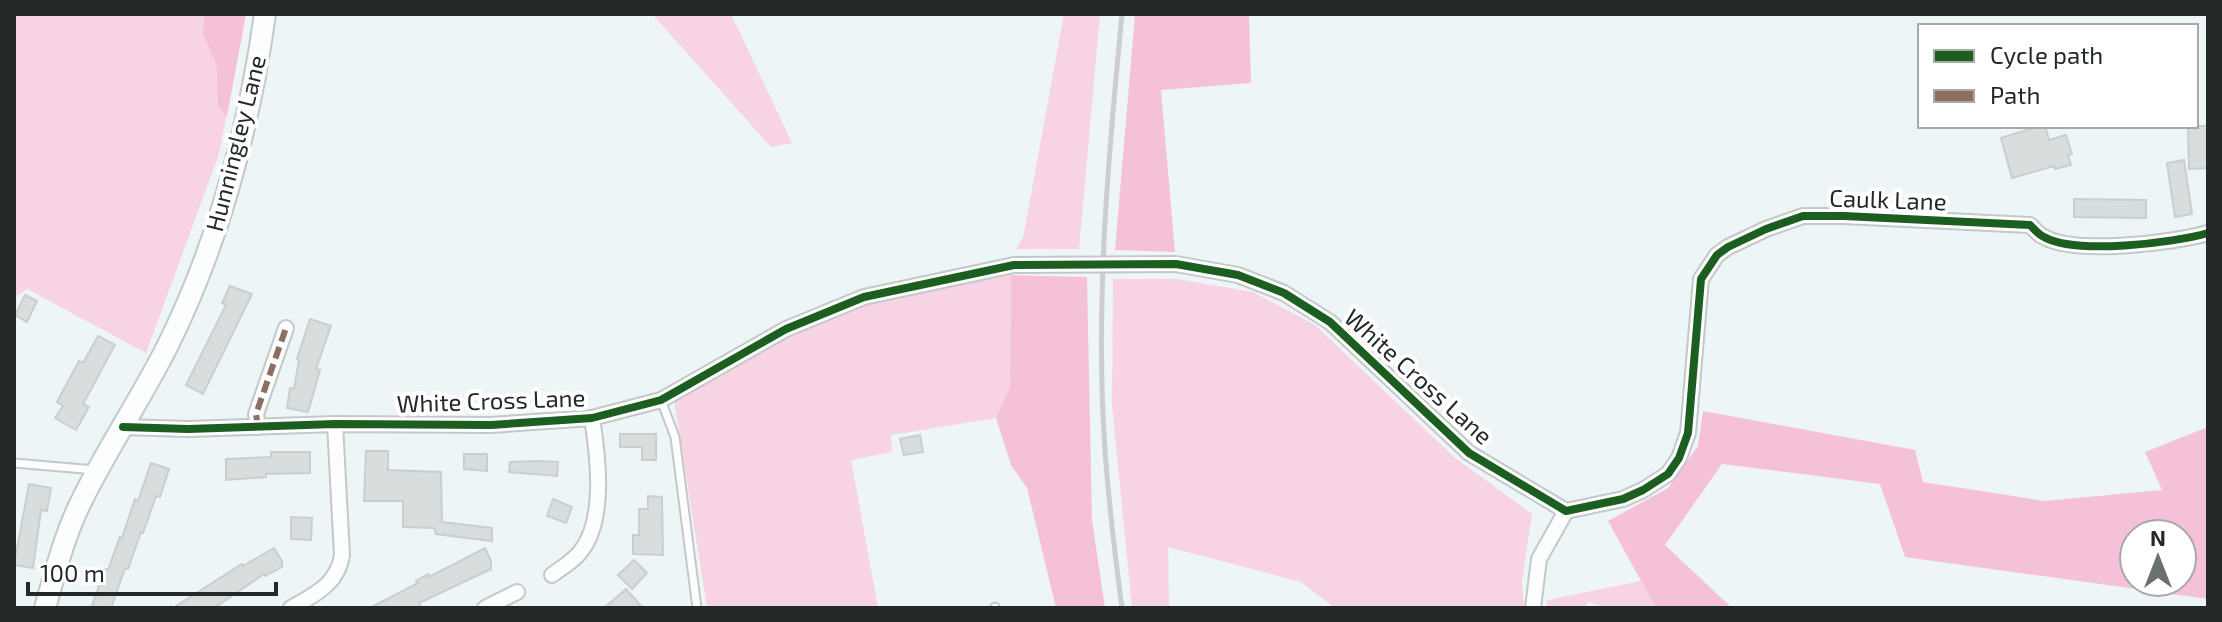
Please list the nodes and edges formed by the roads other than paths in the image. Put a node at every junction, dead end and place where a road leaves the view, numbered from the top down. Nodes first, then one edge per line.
1 (265, 14) edge
2 (2208, 233) edge
3 (286, 328) dead end
4 (661, 400) junction
5 (592, 418) junction
6 (335, 424) junction
7 (123, 427) junction
8 (258, 427) junction
9 (14, 463) edge
10 (98, 470) junction
11 (1566, 511) junction
12 (552, 575) dead end
13 (517, 592) dead end
14 (313, 602) edge
15 (45, 608) edge
16 (291, 608) edge
17 (485, 608) edge
18 (697, 608) edge
19 (1533, 608) edge

1 - 7 main road, Hunningley Lane
2 - 11 street, Caulk Lane
3 - 8 street
4 - 5 street, White Cross Lane
4 - 11 street, White Cross Lane, bridge
4 - 18 lane
5 - 6 street, White Cross Lane
5 - 12 street
6 - 8 street, White Cross Lane
6 - 14 street
7 - 8 street, White Cross Lane
7 - 10 main road, Hunningley Lane
9 - 10 lane
10 - 15 main road, Hunningley Lane
11 - 19 street
13 - 17 street
14 - 16 street

